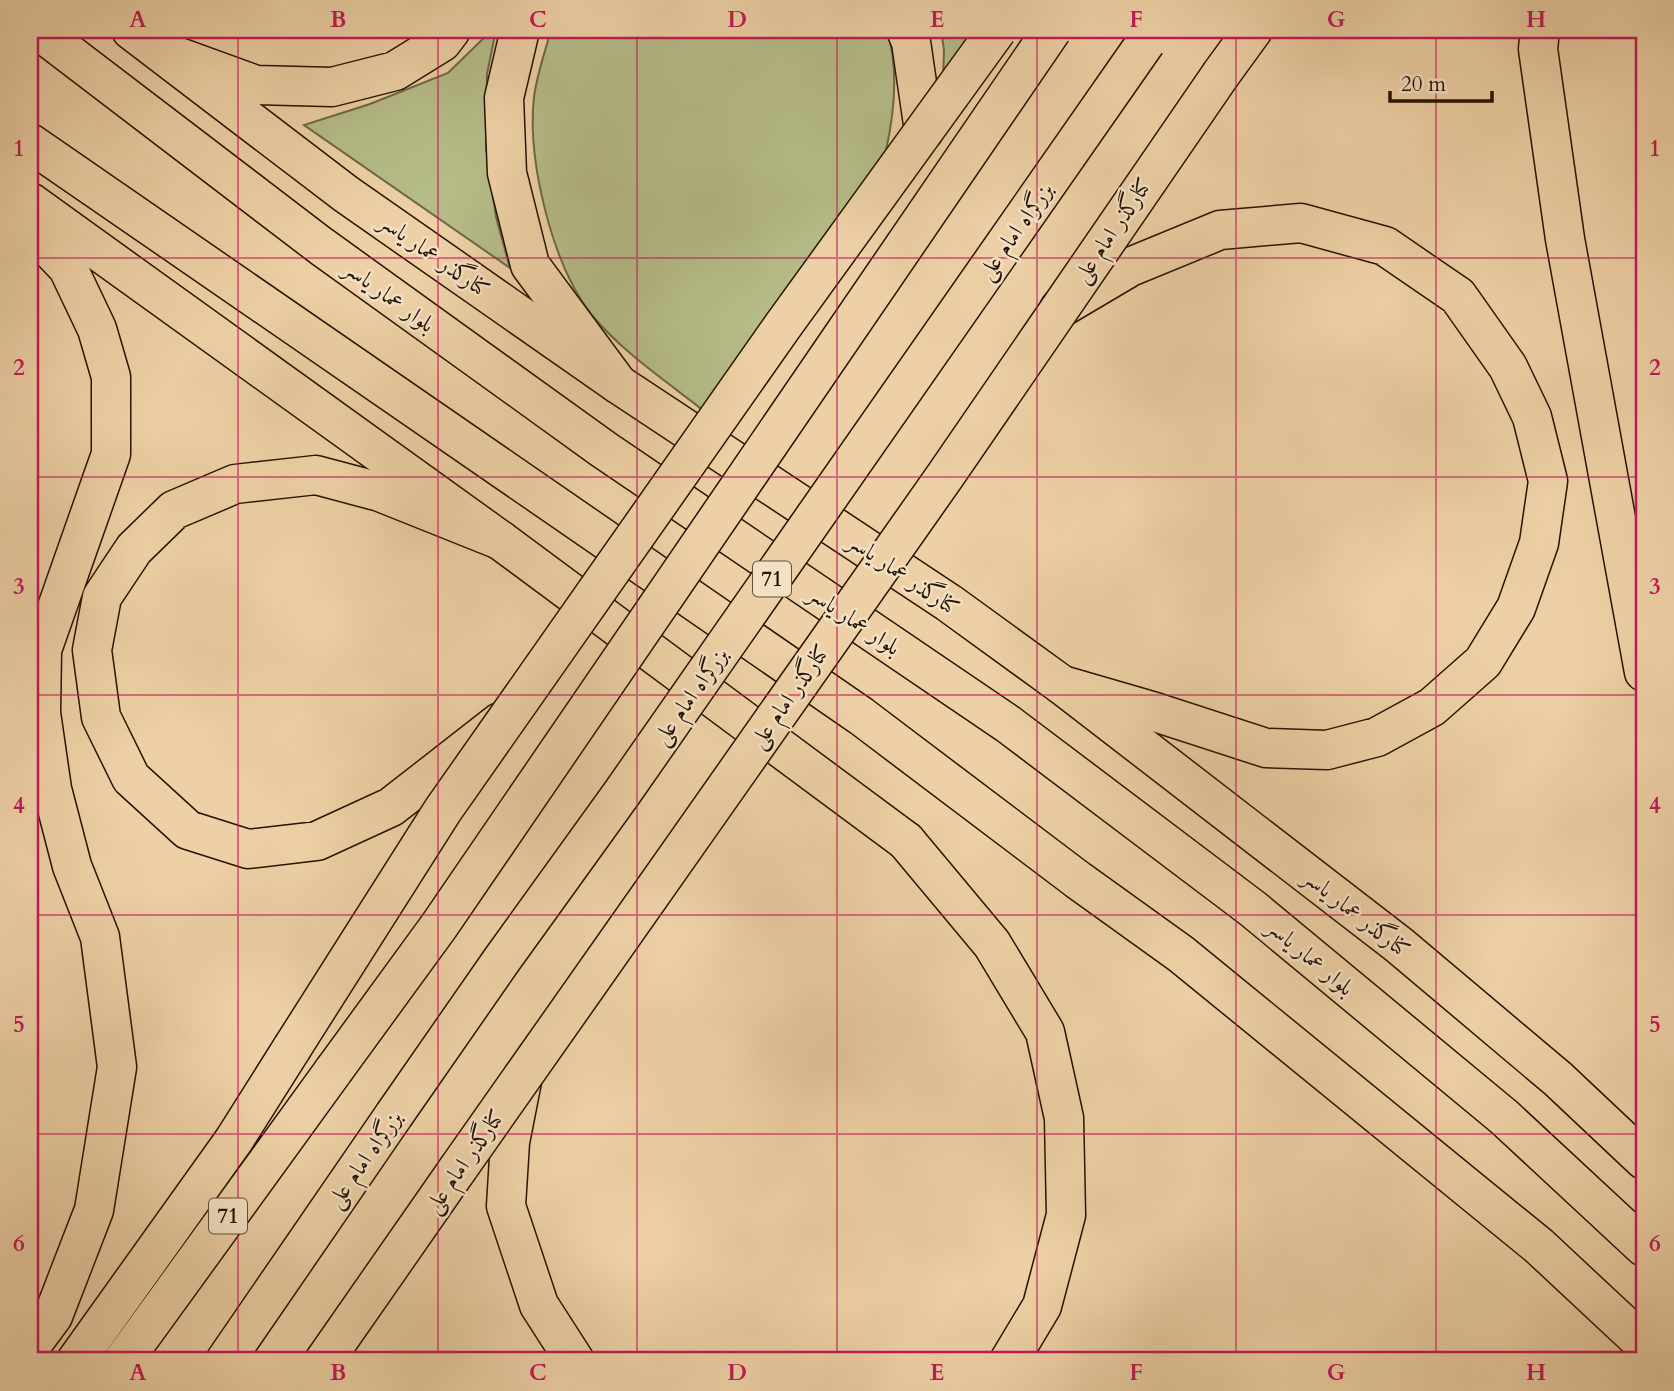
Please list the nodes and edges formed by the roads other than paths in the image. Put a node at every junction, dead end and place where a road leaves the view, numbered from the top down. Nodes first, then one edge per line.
1 (38, 30) edge
2 (451, 30) edge
3 (520, 30) edge
4 (906, 30) edge
5 (996, 30) edge
6 (1052, 30) edge
7 (1253, 30) edge
8 (1540, 30) edge
9 (1151, 36) edge
10 (144, 39) edge
11 (924, 131) junction
12 (30, 143) edge
13 (30, 202) edge
14 (30, 228) edge
15 (1059, 309) junction
16 (618, 384) junction
17 (499, 540) junction
18 (1644, 672) edge
19 (1062, 685) junction
20 (512, 712) junction
21 (523, 1076) junction
22 (1644, 1160) edge
23 (1644, 1247) edge
24 (1644, 1345) edge
25 (30, 1347) edge
26 (76, 1361) edge
27 (123, 1361) edge
28 (225, 1361) edge
29 (324, 1361) edge
30 (575, 1361) edge
31 (1009, 1361) edge

1 - 23 main road, بلوار عمار یاسر
2 - 10 main road
3 - 16 main road
4 - 11 main road
5 - 11 main road, bridge
6 - 27 main road, 71, bridge
7 - 15 main road, کنارگذر امام علی, bridge
8 - 18 main road
9 - 28 main road, بزرگراه امام علی / 71, bridge
10 - 16 main road, کنارگذر عمار یاسر
11 - 20 main road, bridge
12 - 24 main road
13 - 17 main road
14 - 25 main road
15 - 19 main road
15 - 21 main road, کنارگذر امام علی, bridge
16 - 19 main road, کنارگذر عمار یاسر
17 - 20 main road
17 - 31 main road
19 - 22 main road, کنارگذر عمار یاسر
20 - 26 main road, bridge
21 - 29 main road, کنارگذر امام علی, bridge
21 - 30 main road

